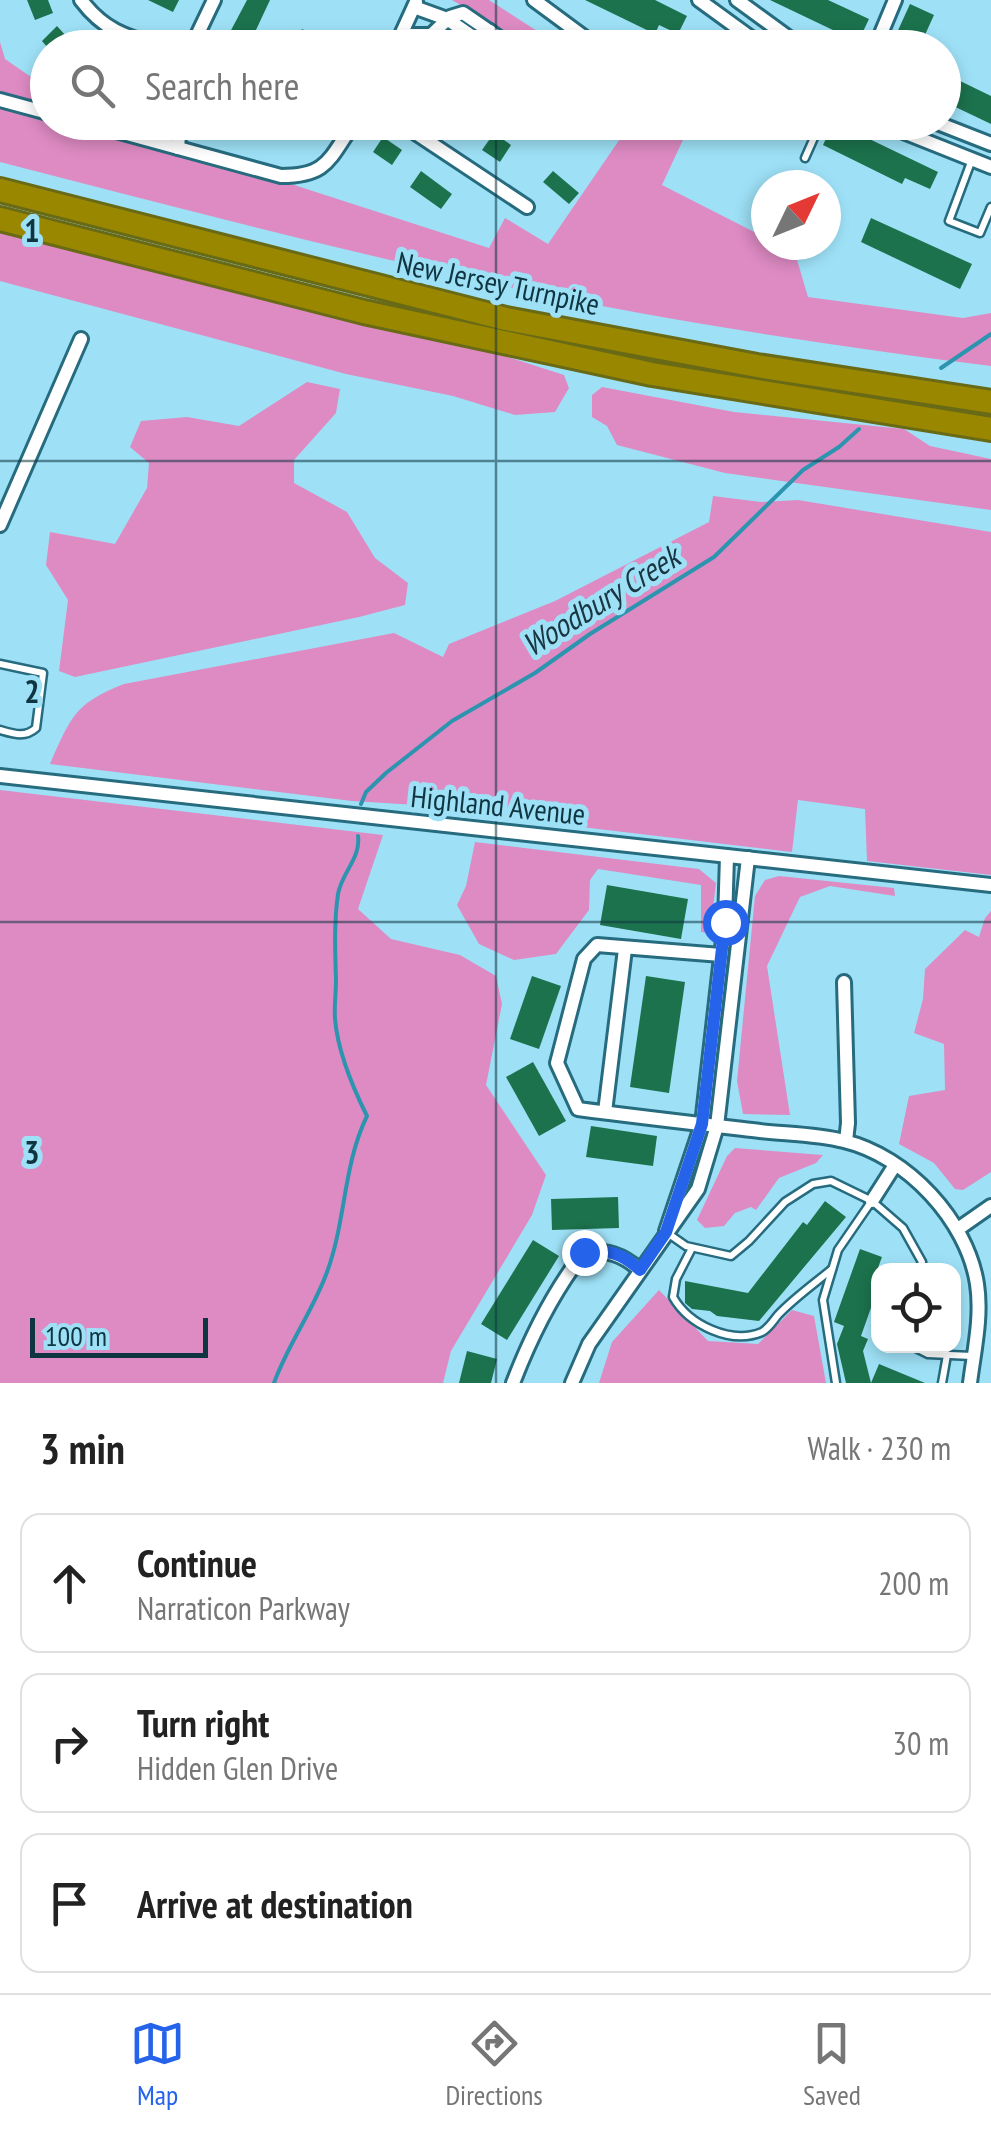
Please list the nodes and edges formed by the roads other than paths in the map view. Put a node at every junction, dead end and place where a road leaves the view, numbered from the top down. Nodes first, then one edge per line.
1 (81, 0) edge
2 (214, 0) edge
3 (534, 0) edge
4 (699, 0) edge
5 (737, 0) edge
6 (895, 0) edge
7 (416, 3) edge
8 (447, 19) junction
9 (112, 30) edge
10 (200, 30) edge
11 (403, 30) edge
12 (436, 30) edge
13 (464, 30) edge
14 (575, 30) edge
15 (741, 30) edge
16 (778, 30) edge
17 (883, 30) edge
18 (0, 100) edge
19 (30, 108) edge
20 (961, 132) edge
21 (968, 135) junction
22 (149, 140) edge
23 (179, 140) edge
24 (342, 140) edge
25 (426, 140) edge
26 (814, 140) edge
27 (922, 140) edge
28 (991, 144) edge
29 (178, 148) junction
30 (806, 158) dead end
31 (966, 158) junction
32 (991, 167) edge
33 (0, 190) edge
34 (527, 207) dead end
35 (991, 207) edge
36 (0, 219) edge
37 (81, 339) dead end
38 (991, 402) edge
39 (991, 429) edge
40 (1, 520) edge
41 (0, 664) edge
42 (0, 730) edge
43 (0, 776) edge
44 (727, 856) junction
45 (748, 858) junction
46 (991, 886) edge
47 (626, 949) junction
48 (721, 955) junction
49 (844, 982) dead end
50 (606, 1112) junction
51 (702, 1124) junction
52 (718, 1126) junction
53 (846, 1141) junction
54 (895, 1165) junction
55 (872, 1200) junction
56 (991, 1206) edge
57 (958, 1229) junction
58 (666, 1232) junction
59 (692, 1248) junction
60 (922, 1263) edge
61 (832, 1269) junction
62 (640, 1270) junction
63 (985, 1318) edge
64 (926, 1353) edge
65 (947, 1354) junction
66 (974, 1356) junction
67 (513, 1383) edge
68 (572, 1383) edge
69 (836, 1383) edge
70 (942, 1383) edge
71 (970, 1383) edge

1 - 9 street
2 - 10 street
3 - 14 street
4 - 15 street
5 - 16 street
6 - 17 street
7 - 8 street
7 - 11 street
8 - 12 street
8 - 13 street
18 - 19 street
20 - 21 street
21 - 28 street
21 - 31 lane
22 - 29 street
23 - 29 street
24 - 29 street
25 - 34 street
26 - 30 lane
27 - 31 street
31 - 32 street
31 - 35 lane
33 - 38 highway, New Jersey Turnpike
36 - 39 highway, New Jersey Turnpike
37 - 40 street
41 - 42 lane
43 - 44 street, Highland Avenue
44 - 45 street, Highland Avenue
44 - 48 street
45 - 46 street, Highland Avenue
45 - 52 street
47 - 48 street
47 - 50 street
47 - 50 street
48 - 51 street
49 - 53 street
50 - 51 street
51 - 52 street
51 - 58 street
52 - 53 street
52 - 58 street
53 - 54 street
54 - 55 street
54 - 57 street
55 - 59 lane
55 - 60 lane
55 - 61 lane
56 - 57 street
57 - 63 street
58 - 59 lane
58 - 62 street
59 - 61 lane
61 - 69 lane
62 - 67 street
62 - 68 street
63 - 66 street
64 - 65 lane
65 - 66 lane
65 - 70 lane
66 - 71 street

